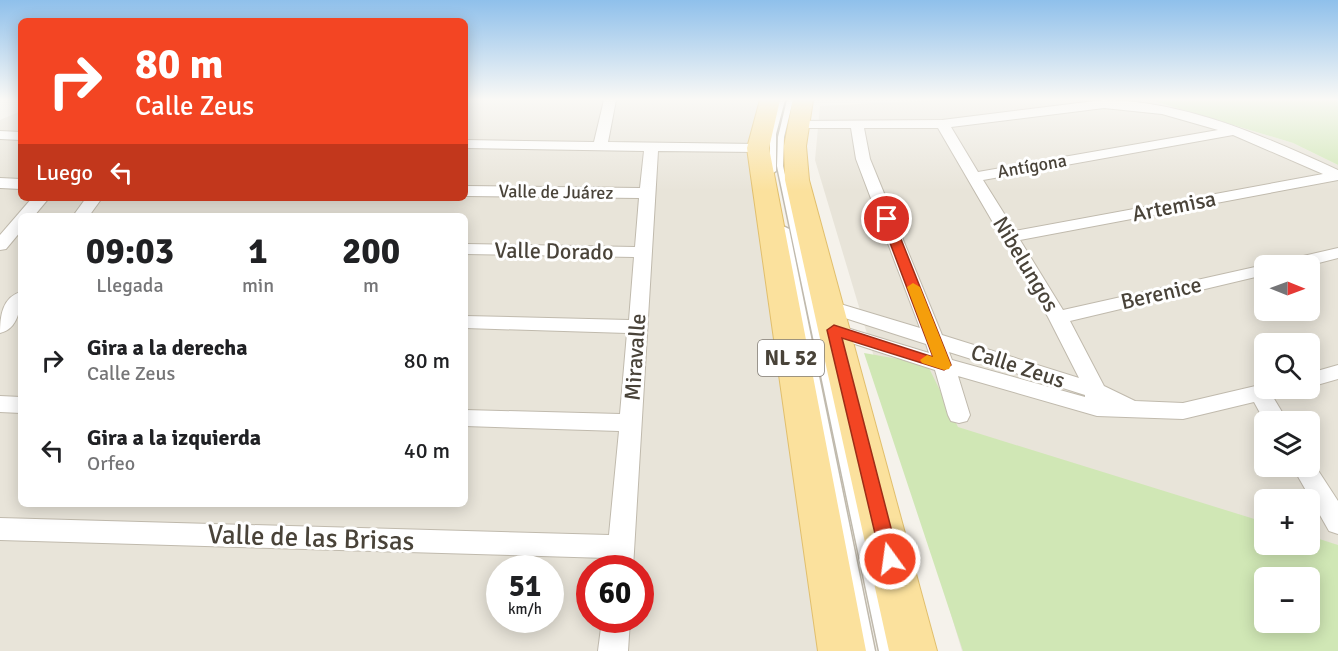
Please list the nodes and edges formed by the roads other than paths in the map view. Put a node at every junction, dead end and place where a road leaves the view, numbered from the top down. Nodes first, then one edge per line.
1 (603, 130) edge
2 (762, 130) edge
3 (776, 130) edge
4 (784, 130) edge
5 (794, 130) edge
6 (858, 130) edge
7 (946, 130) edge
8 (1231, 131) joint
9 (0, 135) edge
10 (18, 136) edge
11 (468, 144) edge
12 (600, 145) junction
13 (651, 146) junction
14 (758, 148) junction
15 (1338, 176) edge
16 (974, 177) junction
17 (0, 183) edge
18 (18, 184) edge
19 (468, 191) edge
20 (648, 193) junction
21 (38, 201) edge
22 (28, 213) edge
23 (18, 225) edge
24 (1010, 237) junction
25 (6, 241) edge
26 (468, 249) edge
27 (643, 252) junction
28 (1338, 253) edge
29 (1320, 257) edge
30 (1254, 272) edge
31 (1058, 317) junction
32 (830, 318) junction
33 (468, 322) edge
34 (638, 327) junction
35 (934, 340) junction
36 (944, 365) junction
37 (1338, 372) edge
38 (1320, 377) edge
39 (1254, 395) edge
40 (1096, 400) junction
41 (0, 404) edge
42 (18, 405) edge
43 (959, 416) dead end
44 (468, 418) edge
45 (631, 423) junction
46 (1311, 477) edge
47 (1338, 523) edge
48 (0, 530) edge
49 (620, 555) edge
50 (576, 556) edge
51 (615, 633) edge
52 (614, 651) edge
53 (843, 651) edge
54 (868, 651) edge
55 (886, 651) edge
56 (913, 651) edge

1 - 12 street
2 - 14 main road, NL 52
3 - 54 lane
4 - 55 lane
5 - 32 main road, NL 52
6 - 35 street
7 - 16 street, Nibelungos
8 - 15 street
8 - 16 street, Antígona
9 - 10 street
11 - 12 street
12 - 13 street
13 - 14 street
13 - 20 street, Miravalle
14 - 53 main road, NL 52
15 - 24 street, Artemisa
16 - 24 street, Nibelungos
17 - 18 street
19 - 20 street, Valle de Juárez
20 - 27 street, Miravalle
21 - 22 street
23 - 25 street
24 - 31 street, Nibelungos
26 - 27 street, Valle Dorado
27 - 34 street, Miravalle
28 - 29 street
30 - 31 street, Berenice
31 - 40 street, Nibelungos
32 - 35 street, Calle Zeus
32 - 36 street, Calle Zeus
32 - 56 main road, NL 52
33 - 34 street
34 - 45 street, Miravalle
35 - 36 street
35 - 40 street, Calle Zeus
36 - 40 street, Calle Zeus
36 - 43 street
37 - 38 street
39 - 40 street, Calle Zeus
41 - 42 street
44 - 45 street
45 - 49 street, Miravalle
46 - 47 street
48 - 50 street, Valle de las Brisas
51 - 52 street

